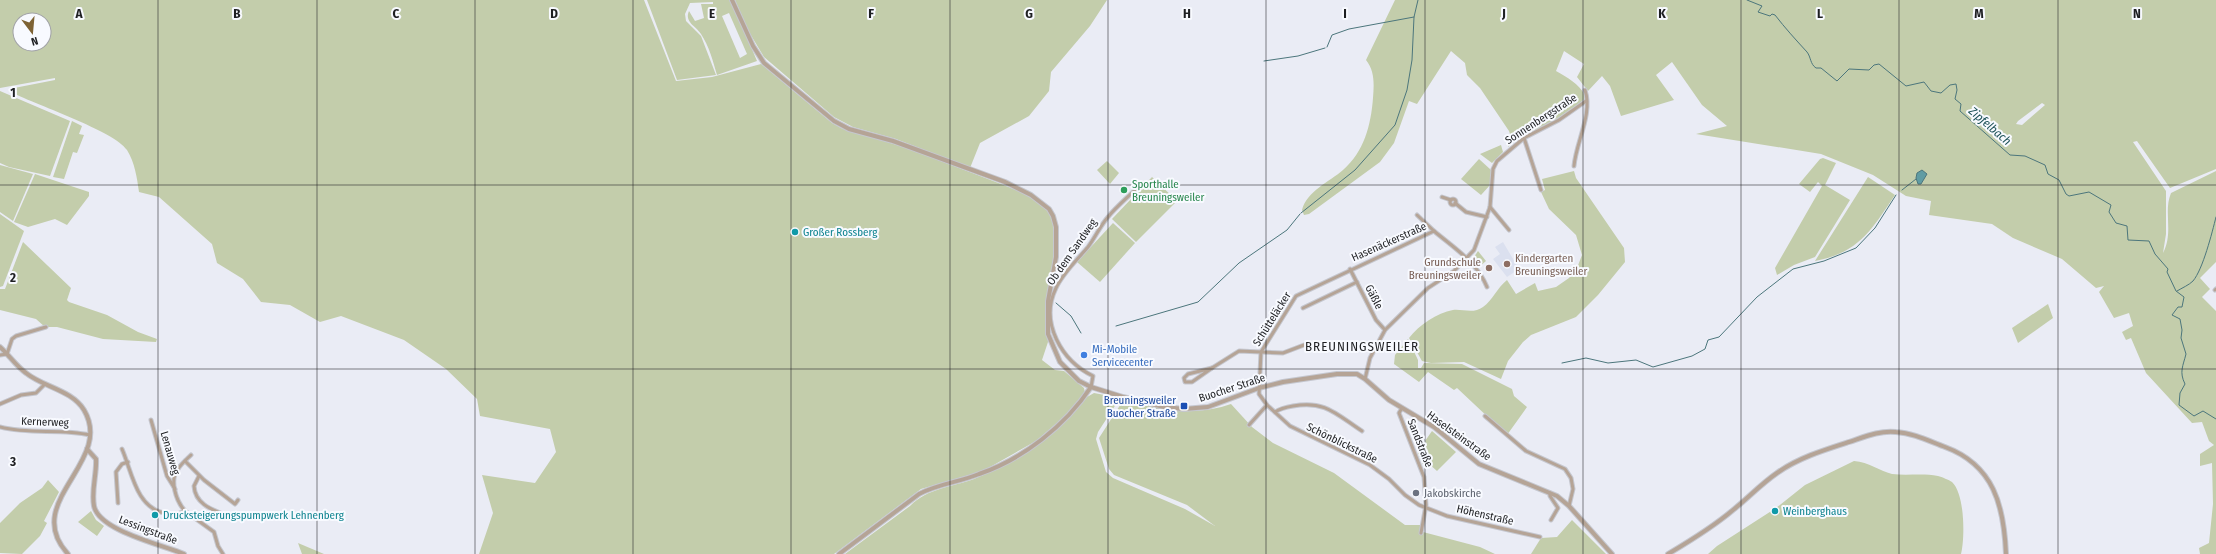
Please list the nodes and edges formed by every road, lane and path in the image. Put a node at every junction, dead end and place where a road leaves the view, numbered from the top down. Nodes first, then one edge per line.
1 (732, 0) edge
2 (1585, 90) dead end
3 (1586, 100) junction
4 (1524, 138) junction
5 (1574, 166) dead end
6 (1136, 189) dead end
7 (1541, 190) dead end
8 (1442, 196) dead end
9 (1490, 207) junction
10 (1417, 215) dead end
11 (1487, 217) junction
12 (1509, 230) dead end
13 (1434, 231) junction
14 (1468, 258) junction
15 (1350, 269) junction
16 (1357, 282) junction
17 (1487, 287) dead end
18 (1303, 308) dead end
19 (46, 327) dead end
20 (1385, 330) junction
21 (1304, 345) dead end
22 (0, 347) edge
23 (1261, 352) junction
24 (7, 354) junction
25 (0, 355) edge
26 (1212, 368) junction
27 (1365, 379) junction
28 (45, 384) junction
29 (1090, 387) junction
30 (1259, 388) junction
31 (0, 404) edge
32 (1267, 405) junction
33 (1402, 408) junction
34 (1275, 412) junction
35 (1485, 416) dead end
36 (151, 420) dead end
37 (1249, 425) dead end
38 (0, 427) edge
39 (1362, 431) dead end
40 (90, 435) junction
41 (87, 448) junction
42 (122, 449) dead end
43 (191, 455) dead end
44 (185, 461) junction
45 (128, 462) junction
46 (199, 476) junction
47 (175, 489) junction
48 (1550, 492) junction
49 (238, 500) dead end
50 (118, 503) dead end
51 (1569, 506) junction
52 (1426, 509) junction
53 (185, 510) junction
54 (225, 515) dead end
55 (1551, 520) dead end
56 (1421, 533) dead end
57 (1540, 537) dead end
58 (68, 554) edge
59 (184, 554) edge
60 (223, 554) edge
61 (839, 554) edge
62 (1612, 554) edge
63 (1668, 554) edge
64 (2006, 554) edge

1 - 29 street, Buocher Straße
2 - 3 street, Sonnenbergstraße
3 - 4 street, Sonnenbergstraße
3 - 5 street
4 - 7 street
4 - 9 street, Sonnenbergstraße
6 - 29 street, Ob dem Sandweg
8 - 11 street
9 - 11 street, Sonnenbergstraße
9 - 12 street
10 - 13 street, Hasenäckerstraße
11 - 14 street, Sonnenbergstraße
13 - 14 street, Hasenäckerstraße
13 - 15 street, Hasenäckerstraße
14 - 17 street, Hasenäckerstraße
14 - 20 street, Sonnenbergstraße
15 - 16 street, Gäßle
15 - 23 street, Schütteläcker
16 - 18 street
16 - 20 street, Gäßle
19 - 24 street
20 - 27 street, Sonnenbergstraße
21 - 23 street
22 - 24 street
23 - 26 street
23 - 30 street, Schütteläcker
24 - 25 street
24 - 28 street
26 - 26 street
27 - 30 street, Buocher Straße
27 - 33 street, Haselsteinstraße
28 - 31 street
28 - 40 street
29 - 30 street, Buocher Straße
29 - 61 street
30 - 32 street, Schönblickstraße
32 - 34 street, Schönblickstraße
32 - 37 street
33 - 48 street, Haselsteinstraße
33 - 52 street, Sandstraße
34 - 39 street
34 - 52 street, Schönblickstraße
35 - 51 street
36 - 47 street, Lenauweg
38 - 40 street, Kernerweg
40 - 41 street
41 - 58 street
41 - 59 street, Lessingstraße
42 - 45 street
43 - 44 street
44 - 46 street
44 - 47 street
45 - 50 street
45 - 53 street
46 - 49 street
46 - 54 street
47 - 53 street, Lenauweg
48 - 51 street, Haselsteinstraße
48 - 55 street
51 - 62 street, Haselsteinstraße
52 - 56 street, Sandstraße
52 - 57 street, Höhenstraße
53 - 60 street
63 - 64 street

